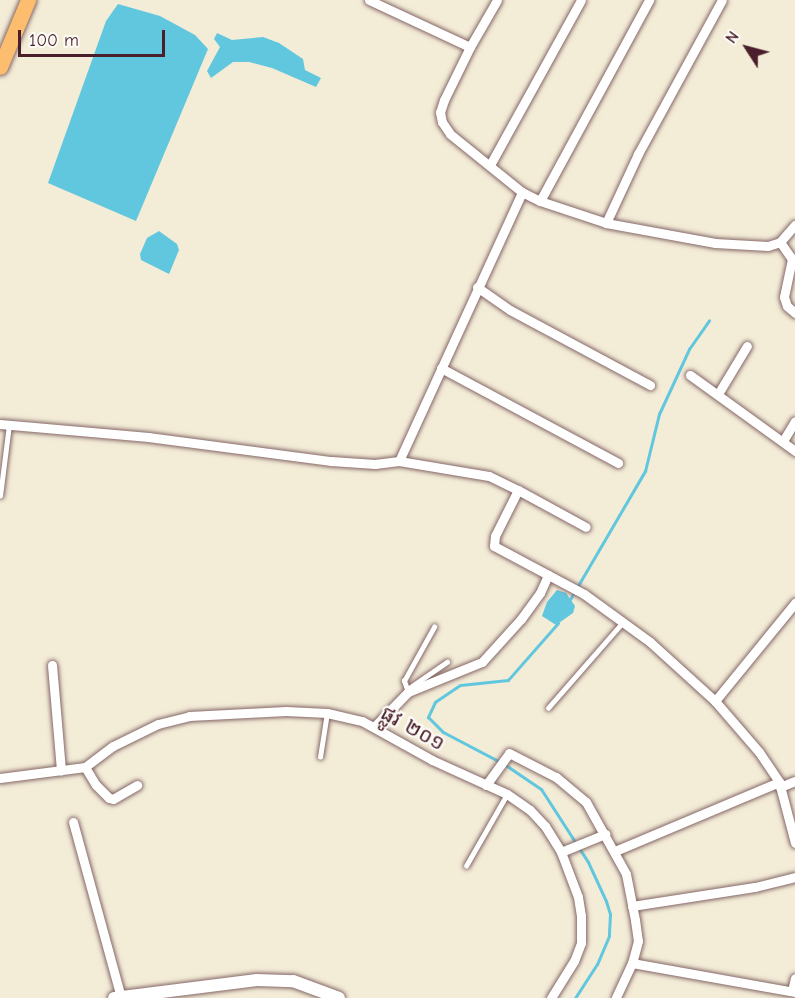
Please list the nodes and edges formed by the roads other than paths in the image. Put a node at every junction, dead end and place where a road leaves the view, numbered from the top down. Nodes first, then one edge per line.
1 (28, 0) edge
2 (497, 0) edge
3 (582, 0) edge
4 (649, 0) edge
5 (722, 0) edge
6 (374, 1) edge
7 (470, 47) junction
8 (0, 67) edge
9 (490, 165) junction
10 (522, 192) junction
11 (540, 201) junction
12 (606, 223) junction
13 (795, 225) edge
14 (780, 242) junction
15 (477, 286) junction
16 (795, 313) edge
17 (747, 346) dead end
18 (441, 368) junction
19 (690, 375) dead end
20 (650, 385) dead end
21 (718, 394) junction
22 (795, 421) edge
23 (4, 424) edge
24 (783, 441) junction
25 (795, 451) edge
26 (399, 461) junction
27 (618, 463) dead end
28 (518, 490) junction
29 (0, 496) edge
30 (586, 527) dead end
31 (548, 575) junction
32 (795, 603) edge
33 (791, 615) edge
34 (623, 622) junction
35 (434, 627) dead end
36 (447, 662) dead end
37 (52, 665) dead end
38 (407, 691) junction
39 (714, 701) junction
40 (548, 708) dead end
41 (327, 713) junction
42 (375, 726) junction
43 (320, 757) dead end
44 (84, 766) junction
45 (61, 771) junction
46 (0, 778) edge
47 (795, 781) edge
48 (137, 785) dead end
49 (486, 785) junction
50 (779, 785) junction
51 (507, 794) junction
52 (73, 822) dead end
53 (605, 834) junction
54 (795, 843) edge
55 (615, 851) junction
56 (561, 852) junction
57 (466, 866) dead end
58 (795, 878) edge
59 (632, 906) junction
60 (632, 963) junction
61 (795, 978) edge
62 (793, 992) edge
63 (187, 993) edge
64 (142, 996) edge
65 (118, 997) edge
66 (337, 998) edge
67 (551, 998) edge
68 (616, 998) edge

1 - 8 main road
2 - 7 street
3 - 9 street
4 - 11 street
5 - 12 street
6 - 7 street
7 - 9 street
9 - 10 street
10 - 11 street
10 - 15 street
11 - 12 street
12 - 14 street
13 - 14 street
14 - 16 street
15 - 18 street
15 - 20 street
17 - 21 street
18 - 26 street
18 - 27 street
19 - 21 street
21 - 24 street
22 - 24 street
23 - 26 street
23 - 29 lane
24 - 25 street
26 - 28 street
28 - 30 street
28 - 31 street
31 - 34 street
31 - 38 street
32 - 33 street
33 - 39 street
34 - 39 street
34 - 40 lane
35 - 38 lane
36 - 38 lane
37 - 45 street
38 - 42 street
39 - 50 street
41 - 42 street, ផ្លូវ ២០១
41 - 43 lane
41 - 44 street, ផ្លូវ ២០១
42 - 49 street, ផ្លូវ ២០១
44 - 45 street, ផ្លូវ ២០១
44 - 48 street
45 - 46 street, ផ្លូវ ២០១
47 - 50 street
49 - 51 street, ផ្លូវ ២០១
49 - 53 street
50 - 54 street
50 - 55 street
51 - 56 street, ផ្លូវ ២០១
51 - 57 lane
52 - 65 street
53 - 55 street
53 - 56 street
55 - 59 street
56 - 67 street, ផ្លូវ ២០១
58 - 59 street
59 - 60 street
60 - 62 street
60 - 68 street
61 - 62 street
63 - 64 street
63 - 66 street
64 - 65 street

